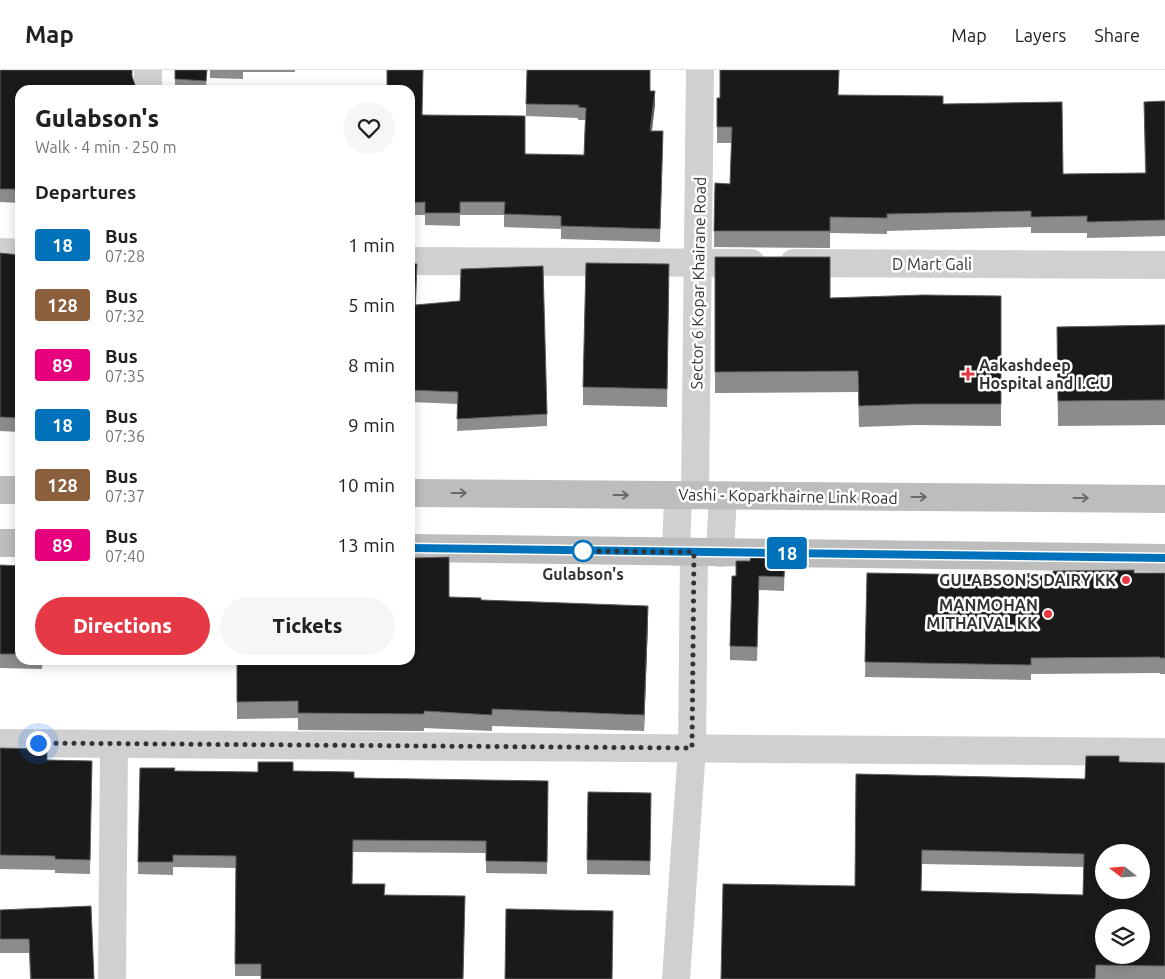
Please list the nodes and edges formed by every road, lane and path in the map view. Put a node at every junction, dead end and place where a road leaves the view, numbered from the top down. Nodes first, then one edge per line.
1 (148, 70) edge
2 (700, 70) edge
3 (148, 85) edge
4 (0, 252) edge
5 (15, 253) edge
6 (415, 261) edge
7 (699, 263) junction
8 (1165, 265) edge
9 (0, 490) edge
10 (15, 490) edge
11 (415, 493) edge
12 (686, 495) junction
13 (723, 496) junction
14 (1165, 499) edge
15 (0, 543) edge
16 (15, 544) edge
17 (415, 548) edge
18 (697, 552) junction
19 (1165, 558) edge
20 (0, 743) edge
21 (114, 744) junction
22 (692, 748) junction
23 (1165, 752) edge
24 (112, 979) edge
25 (676, 979) edge

1 - 3 street
2 - 7 street, Sector 6 Kopar Khairane Road
4 - 5 street
6 - 7 street, D Mart Gali
7 - 8 street, D Mart Gali
7 - 12 street, Sector 6 Kopar Khairane Road
9 - 10 main road
11 -> 12 main road, Vashi - Koparkhairne Link Road
12 - 13 main road, Vashi - Koparkhairne Link Road
12 - 18 street, Sector 6 Kopar Khairane Road
13 -> 14 main road, Vashi - Koparkhairne Link Road
13 - 18 street
15 - 16 main road
17 - 18 main road
18 - 19 main road
18 - 22 street
20 - 21 street
21 - 22 street
21 - 24 street
22 - 23 street
22 - 25 street

